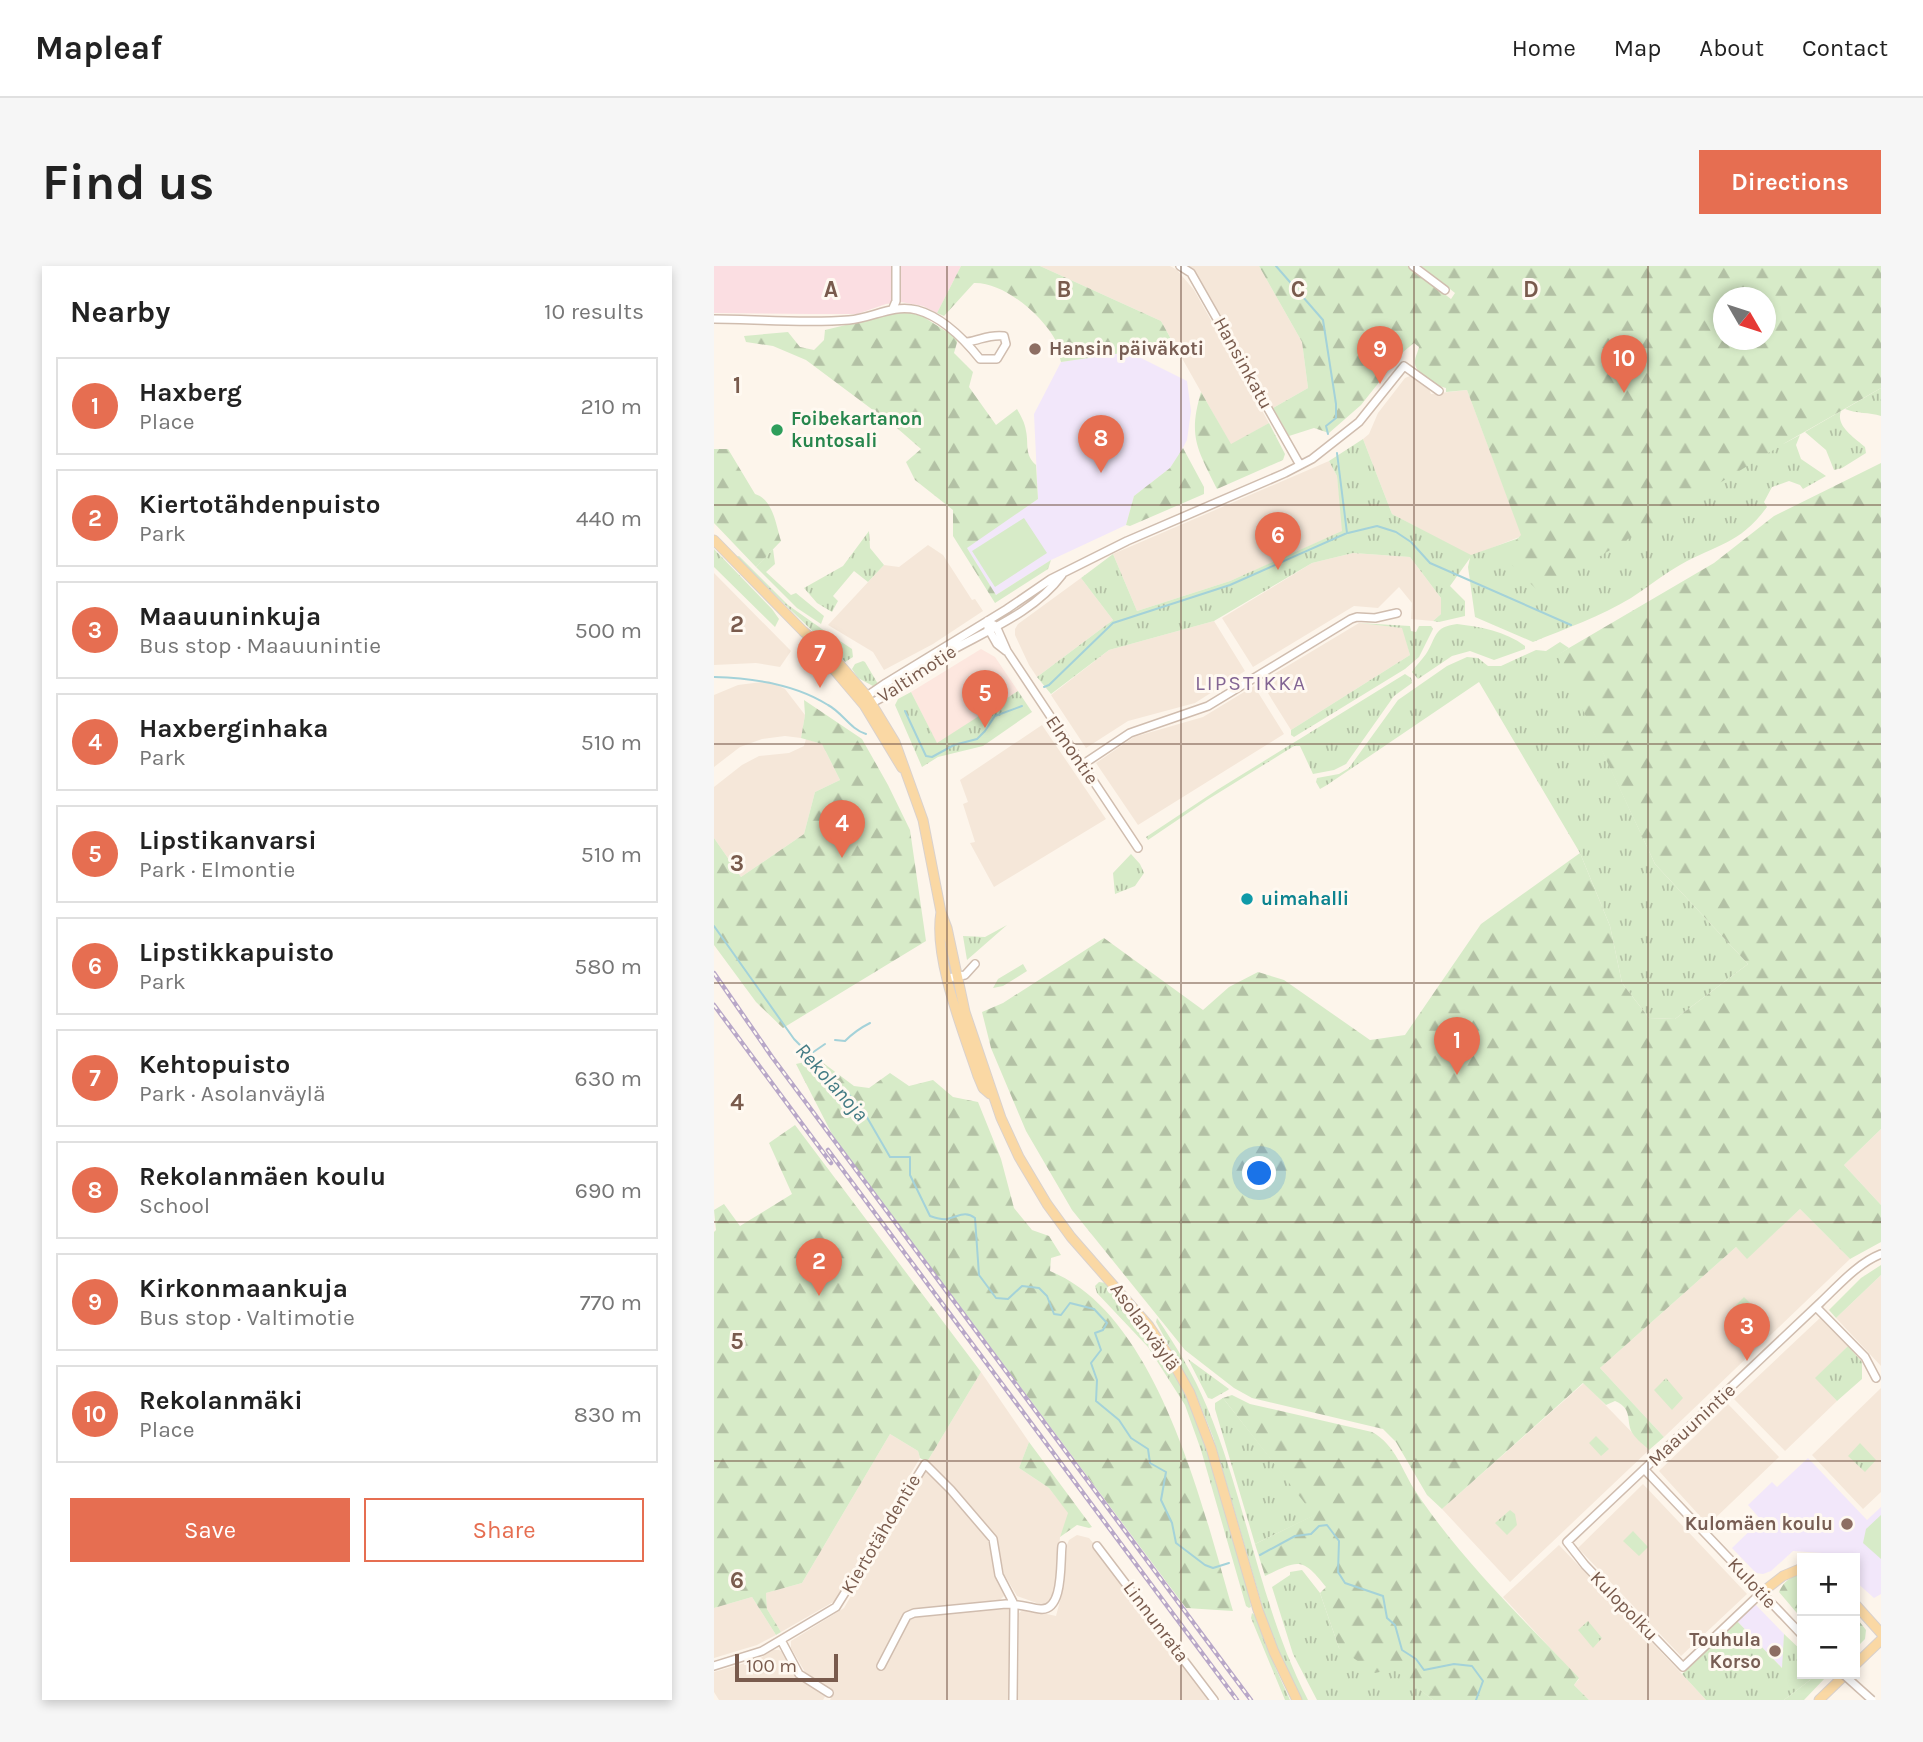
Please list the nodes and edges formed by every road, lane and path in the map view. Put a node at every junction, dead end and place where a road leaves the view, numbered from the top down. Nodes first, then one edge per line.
1 (896, 266) edge
2 (1180, 266) edge
3 (1413, 266) edge
4 (1445, 290) dead end
5 (893, 308) junction
6 (714, 319) edge
7 (967, 342) junction
8 (1439, 391) dead end
9 (1300, 465) junction
10 (714, 540) edge
11 (1062, 575) junction
12 (1397, 613) dead end
13 (987, 621) junction
14 (996, 626) junction
15 (988, 631) junction
16 (1007, 651) junction
17 (868, 702) junction
18 (1082, 765) junction
19 (1138, 848) dead end
20 (1881, 1254) edge
21 (1816, 1307) junction
22 (1876, 1378) dead end
23 (1644, 1469) junction
24 (1567, 1542) joint
25 (1062, 1546) dead end
26 (1097, 1546) dead end
27 (1797, 1570) edge
28 (1761, 1592) junction
29 (1014, 1604) junction
30 (1860, 1610) edge
31 (1797, 1630) edge
32 (1881, 1633) edge
33 (781, 1640) junction
34 (1881, 1640) edge
35 (1860, 1660) edge
36 (714, 1667) edge
37 (881, 1667) dead end
38 (1839, 1679) edge
39 (1849, 1679) edge
40 (829, 1693) dead end
41 (1013, 1700) edge
42 (1214, 1700) edge
43 (1297, 1700) edge
44 (1819, 1700) edge
45 (1872, 1700) edge

1 - 5 street
2 - 9 street, Hansinkatu
3 - 4 street
5 - 6 street
5 - 7 street
7 - 7 street
8 - 9 street, Valtimotie
9 - 11 street, Valtimotie
10 - 17 main road, Asolanväylä
11 - 13 street, Valtimotie
11 - 14 street, Valtimotie
12 - 18 street
13 - 14 street
13 - 15 street
13 - 17 street, Valtimotie
14 - 15 street, Valtimotie
14 - 16 street, Elmontie
15 - 16 street, Elmontie
15 - 17 street, Valtimotie
16 - 18 street, Elmontie
17 - 43 main road, Asolanväylä
18 - 19 street, Elmontie
20 - 21 street, Maauunintie
21 - 22 street
21 - 23 street, Maauunintie
23 - 24 street, Maauunintie
23 - 28 street, Kulotie
24 - 28 street, Kulopolku
25 - 29 street
26 - 42 street, Linnunrata
27 - 28 main road
28 - 31 street, Kulotie
29 - 33 street, Kiertotähdentie
29 - 37 street
29 - 41 street, Kiertotähdentie
30 - 32 main road
33 - 36 street, Kiertotähdentie
33 - 40 street
34 - 35 main road
38 - 44 main road
39 - 45 street, bridge

